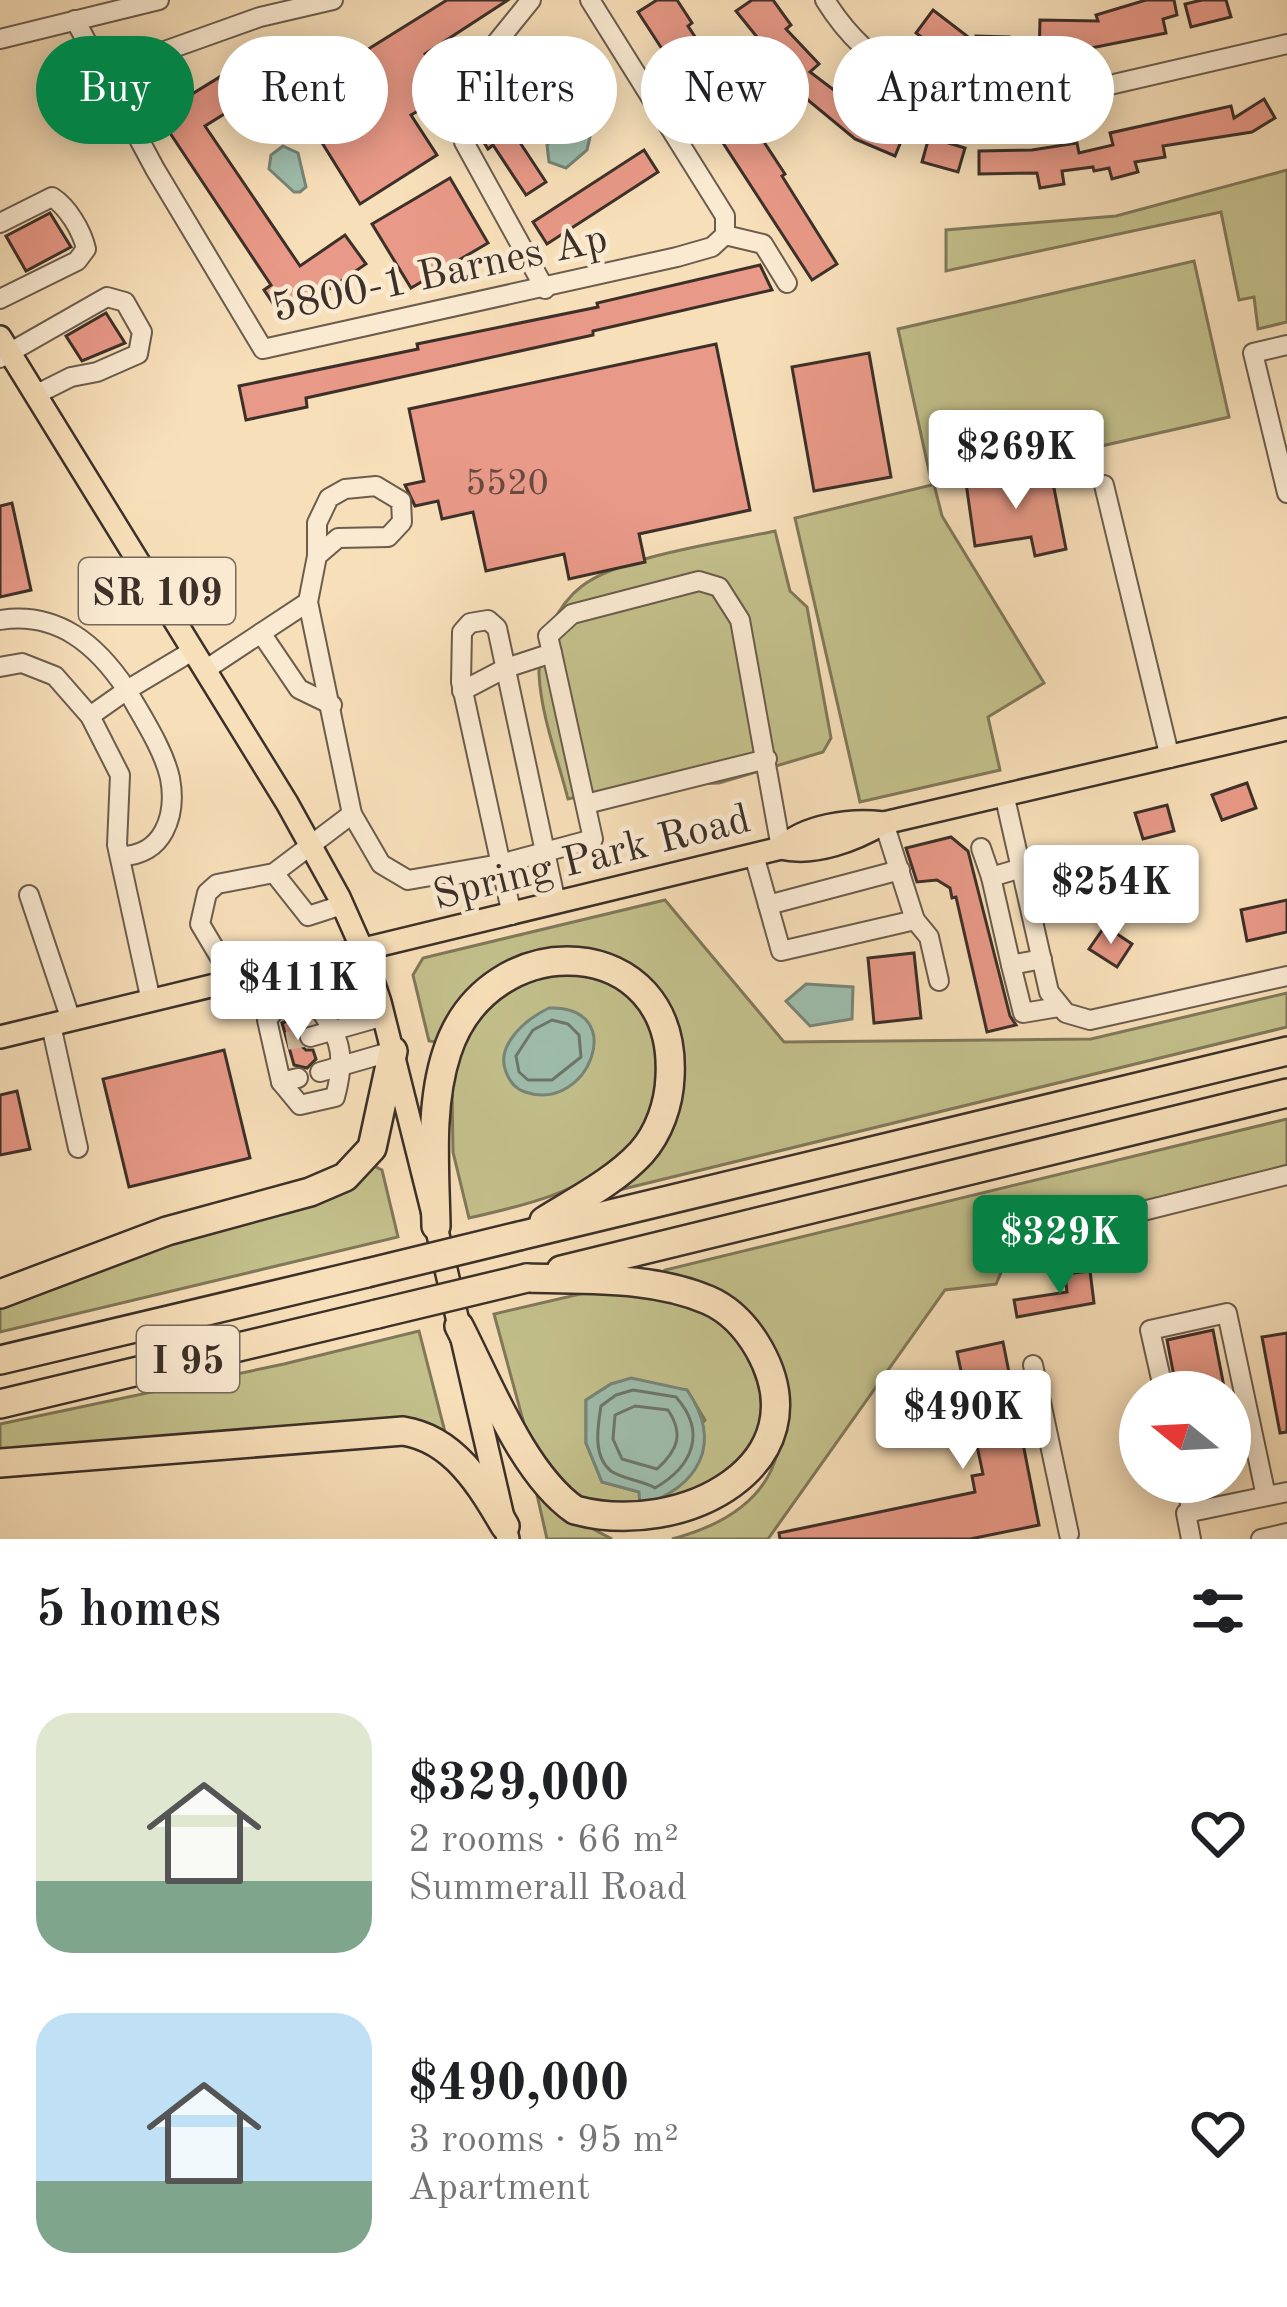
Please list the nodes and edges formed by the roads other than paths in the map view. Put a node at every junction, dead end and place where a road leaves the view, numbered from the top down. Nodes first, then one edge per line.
1 (159, 0) edge
2 (333, 0) edge
3 (531, 0) edge
4 (590, 0) edge
5 (825, 0) edge
6 (75, 20) junction
7 (83, 36) edge
8 (0, 39) edge
9 (194, 39) edge
10 (1287, 44) edge
11 (141, 144) edge
12 (0, 223) edge
13 (725, 235) junction
14 (788, 284) dead end
15 (545, 289) junction
16 (0, 299) edge
17 (1287, 344) edge
18 (3, 349) edge
19 (35, 395) junction
20 (1104, 485) dead end
21 (1287, 493) edge
22 (317, 556) junction
23 (308, 602) junction
24 (0, 620) edge
25 (261, 633) junction
26 (552, 652) junction
27 (200, 660) junction
28 (0, 667) edge
29 (506, 668) junction
30 (127, 690) junction
31 (462, 691) junction
32 (332, 705) junction
33 (90, 716) junction
34 (1287, 729) edge
35 (1170, 758) junction
36 (767, 759) junction
37 (1005, 798) junction
38 (586, 804) junction
39 (352, 814) junction
40 (884, 824) junction
41 (312, 847) junction
42 (781, 848) junction
43 (981, 848) dead end
44 (547, 852) junction
45 (754, 855) junction
46 (121, 856) junction
47 (500, 864) junction
48 (1022, 868) junction
49 (900, 870) junction
50 (274, 873) junction
51 (991, 877) junction
52 (29, 895) dead end
53 (556, 903) junction
54 (343, 905) junction
55 (768, 905) junction
56 (512, 915) junction
57 (915, 920) junction
58 (363, 950) junction
59 (1042, 959) junction
60 (1011, 964) junction
61 (271, 973) junction
62 (1287, 976) edge
63 (234, 981) junction
64 (939, 981) dead end
65 (151, 1001) junction
66 (280, 1004) junction
67 (1059, 1007) junction
68 (384, 1016) junction
69 (61, 1023) junction
70 (334, 1030) junction
71 (0, 1037) edge
72 (310, 1037) tunnel mouth
73 (393, 1051) junction
74 (1287, 1051) edge
75 (344, 1065) junction
76 (320, 1072) dead end
77 (1287, 1094) edge
78 (78, 1148) dead end
79 (1287, 1175) edge
80 (436, 1226) junction
81 (519, 1236) junction
82 (1039, 1237) dead end
83 (527, 1278) junction
84 (0, 1294) edge
85 (459, 1326) junction
86 (0, 1360) edge
87 (1033, 1365) dead end
88 (1159, 1371) edge
89 (1240, 1371) edge
90 (0, 1404) edge
91 (1251, 1422) edge
92 (0, 1463) edge
93 (1287, 1492) edge
94 (1267, 1496) junction
95 (1190, 1503) edge
96 (1192, 1513) junction
97 (507, 1532) edge
98 (1287, 1533) edge
99 (1064, 1538) edge
100 (1191, 1539) edge
101 (1261, 1539) edge

1 - 6 street
2 - 9 street
3 - 15 street
4 - 13 street
5 - 10 street
6 - 7 street, 5800-1 Barnes Ap
6 - 8 street
11 - 15 street, 5800-1 Barnes Ap
12 - 16 street
13 - 14 street
13 - 15 street, 5800-1 Barnes Ap
17 - 21 street
18 - 19 main road, SR 109
18 - 19 street
19 - 27 main road, SR 109
20 - 35 street
22 - 22 street
22 - 23 street
23 - 25 street
23 - 32 street
24 - 30 street
25 - 27 street
25 - 32 street
26 - 29 street
26 - 36 street
26 - 38 street
27 - 30 street
27 - 41 main road, SR 109
28 - 33 street
29 - 31 street
29 - 31 street
29 - 44 street
30 - 33 street
30 - 46 street
31 - 47 street
32 - 39 street
33 - 46 street
34 - 35 main road, Spring Park Road
35 - 37 main road, Spring Park Road
36 - 38 street
36 - 42 street
37 - 40 main road, Spring Park Road
37 - 48 street
38 - 44 street
39 - 41 street
39 - 47 street
40 - 42 main road, Spring Park Road
40 - 49 street
41 - 50 street
41 - 54 main road, SR 109
42 - 45 main road, Spring Park Road
43 - 51 street
44 - 47 street
44 - 53 street
45 - 53 main road, Spring Park Road
45 - 55 street
46 - 65 street
47 - 56 street
48 - 51 street
48 - 59 street
49 - 55 street
49 - 57 street
50 - 54 street
50 - 63 street
51 - 60 street
52 - 69 street
53 - 56 main road, Spring Park Road
54 - 58 main road, SR 109
55 - 57 street
56 - 58 main road, Spring Park Road
57 - 64 street
58 - 61 main road, Spring Park Road
58 - 68 main road, SR 109
59 - 60 street
59 - 67 street
60 - 67 street
61 - 63 main road, Spring Park Road
61 - 66 street
62 - 67 street
63 - 65 main road, Spring Park Road
65 - 69 main road, Spring Park Road
66 - 70 street
66 - 75 street
68 - 70 street
68 - 73 main road, SR 109
69 - 71 main road, Spring Park Road
69 - 78 street
70 - 72 street
70 - 75 street
73 - 75 street
73 - 80 main road, SR 109
73 - 84 highway
74 - 81 highway, I 95
75 - 76 street
77 - 83 highway, I 95
79 - 82 street
80 - 81 highway
80 - 85 main road, SR 109
81 - 86 highway, I 95, bridge
83 - 85 highway
83 - 90 highway, I 95, bridge
85 - 97 main road, SR 109
87 - 99 street
88 - 89 street
91 - 94 street
92 - 97 highway
93 - 94 street
94 - 96 street
95 - 96 street
96 - 100 street
98 - 101 street

